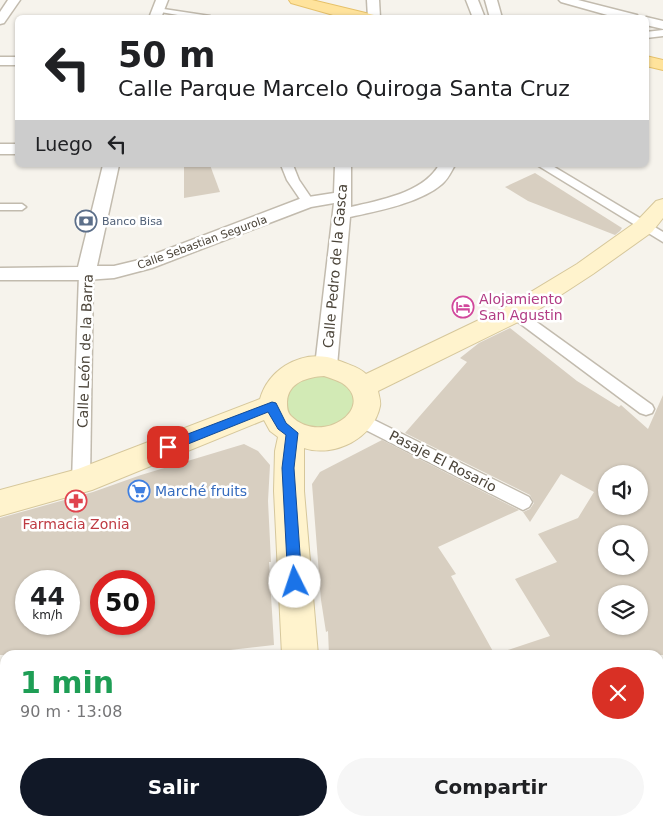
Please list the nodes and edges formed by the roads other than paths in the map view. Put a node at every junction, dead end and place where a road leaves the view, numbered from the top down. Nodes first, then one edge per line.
1 (14, 0) edge
2 (296, 0) edge
3 (373, 0) edge
4 (472, 0) edge
5 (490, 0) edge
6 (565, 0) edge
7 (158, 9) edge
8 (193, 15) edge
9 (338, 15) edge
10 (374, 15) edge
11 (478, 15) edge
12 (495, 15) edge
13 (622, 15) edge
14 (0, 20) edge
15 (649, 22) edge
16 (663, 25) edge
17 (663, 33) edge
18 (649, 35) edge
19 (15, 60) edge
20 (0, 61) edge
21 (649, 62) edge
22 (663, 65) edge
23 (0, 149) edge
24 (15, 149) edge
25 (111, 167) edge
26 (288, 167) edge
27 (343, 167) edge
28 (446, 167) edge
29 (546, 167) edge
30 (308, 202) junction
31 (342, 206) junction
32 (663, 206) edge
33 (22, 207) dead end
34 (0, 208) edge
35 (654, 232) edge
36 (0, 274) edge
37 (86, 274) junction
38 (515, 313) junction
39 (326, 366) junction
40 (364, 387) junction
41 (272, 406) junction
42 (646, 409) dead end
43 (362, 420) junction
44 (292, 433) junction
45 (81, 481) junction
46 (523, 502) dead end
47 (0, 503) edge
48 (300, 650) edge

1 - 14 street
2 - 9 main road
3 - 10 street
4 - 11 street
5 - 12 street
6 - 13 street
7 - 8 lane
15 - 16 street
17 - 18 street
19 - 20 street
21 - 22 main road
23 - 24 street
25 - 37 street, Calle León de la Barra
26 - 30 street
27 - 31 street, Calle Pedro de la Gasca
28 - 31 street, Calle Sebastian Segurola
29 - 35 street
30 - 31 street, Calle Sebastian Segurola
30 - 37 street, Calle Sebastian Segurola
31 - 39 street, Calle Pedro de la Gasca
32 - 35 main road
33 - 34 lane
35 - 38 main road
36 - 37 street, Calle Sebastian Segurola
37 - 45 street, Calle León de la Barra
38 - 40 main road
38 - 42 street
39 - 40 main road
39 - 41 main road
40 - 43 main road
41 - 44 main road
41 - 45 main road
43 - 44 main road
43 - 46 street, Pasaje El Rosario
44 - 48 main road
45 - 47 main road

